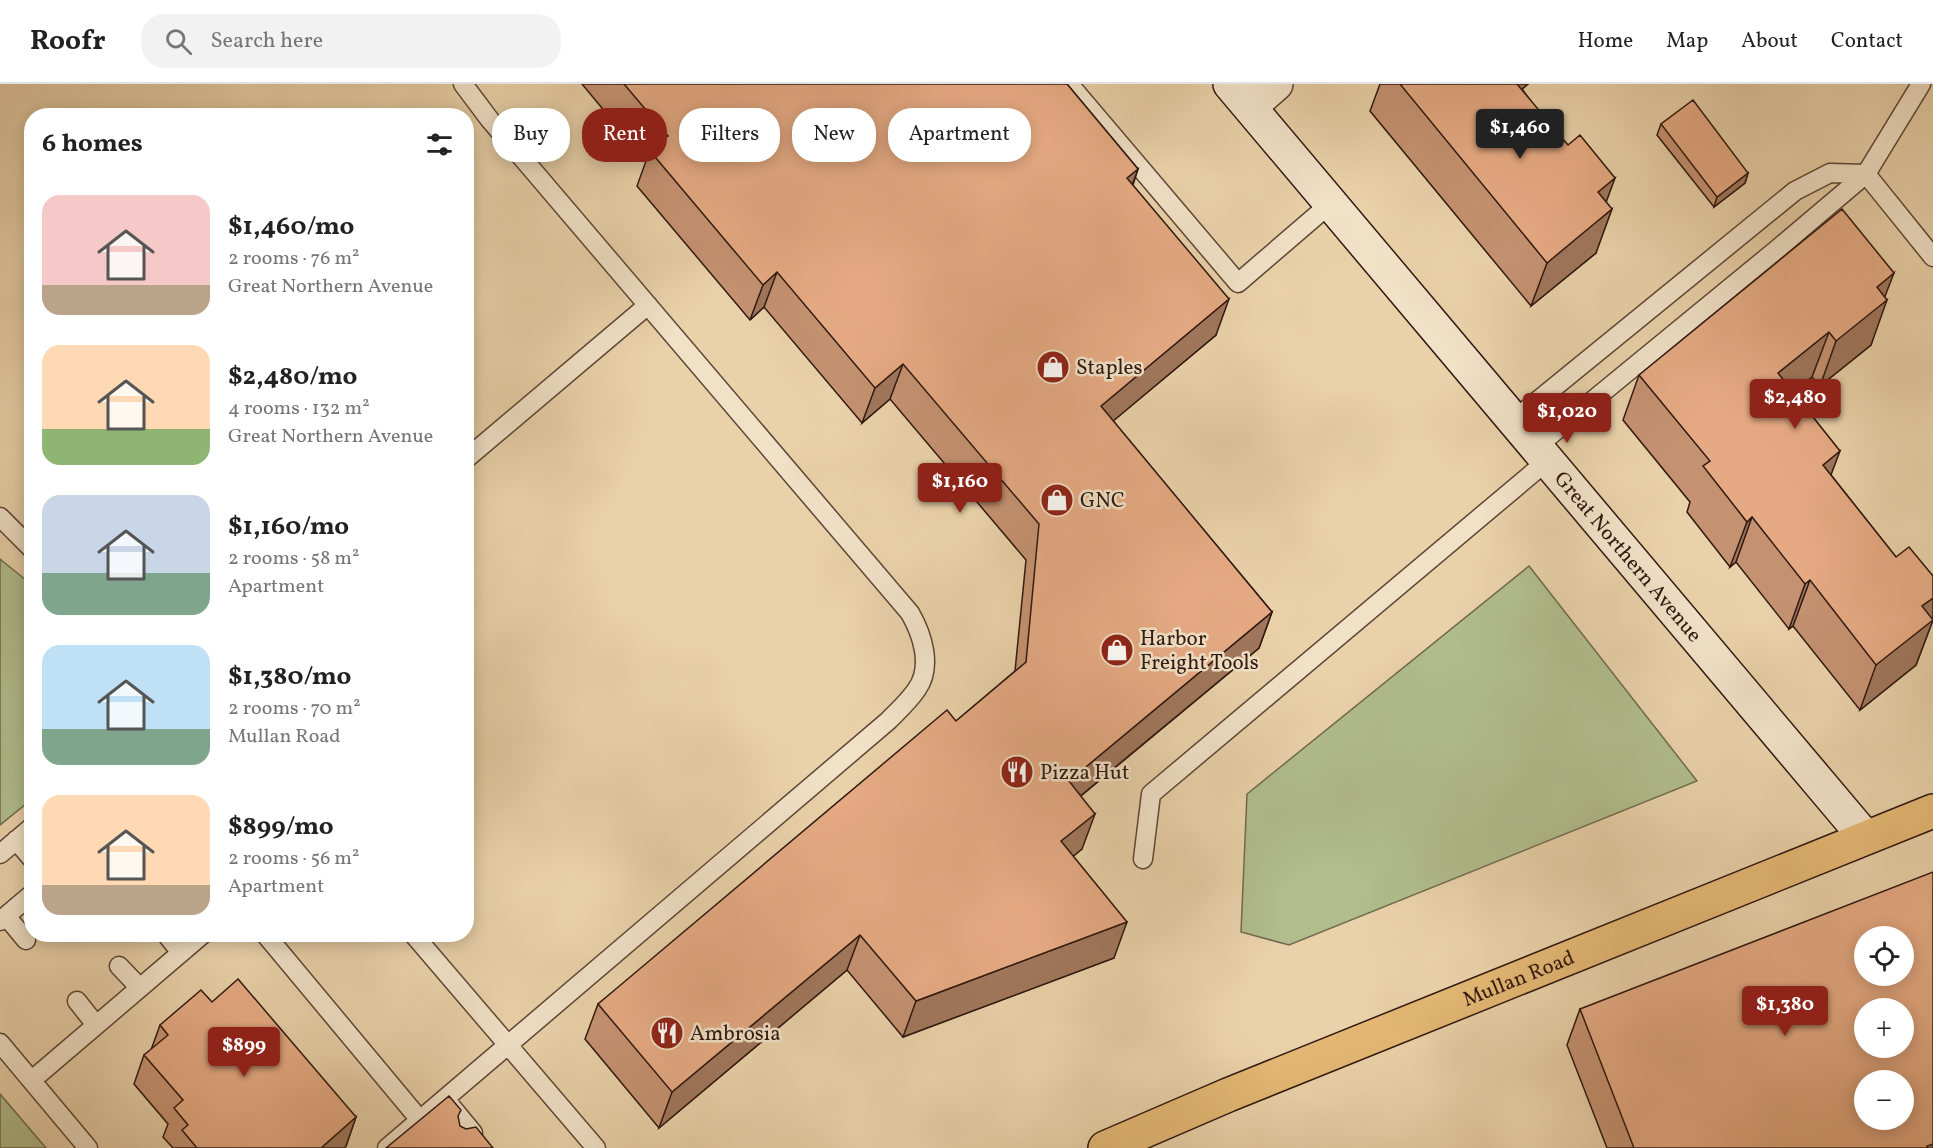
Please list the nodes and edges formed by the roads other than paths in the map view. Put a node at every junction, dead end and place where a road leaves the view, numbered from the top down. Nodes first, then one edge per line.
1 (463, 84) edge
2 (1069, 84) edge
3 (1276, 84) edge
4 (1921, 84) edge
5 (1240, 95) edge
6 (1866, 174) junction
7 (1331, 203) junction
8 (1933, 257) edge
9 (648, 305) junction
10 (1514, 420) junction
11 (474, 452) edge
12 (1542, 454) junction
13 (0, 517) edge
14 (24, 541) edge
15 (1933, 811) edge
16 (24, 834) edge
17 (1865, 837) junction
18 (16, 840) junction
19 (24, 850) edge
20 (0, 854) edge
21 (1143, 859) dead end
22 (24, 901) edge
23 (3, 918) edge
24 (24, 938) edge
25 (173, 942) edge
26 (194, 942) edge
27 (272, 942) edge
28 (420, 942) edge
29 (182, 953) junction
30 (119, 966) dead end
31 (140, 988) junction
32 (77, 1001) dead end
33 (96, 1025) junction
34 (0, 1043) edge
35 (508, 1046) junction
36 (32, 1080) junction
37 (445, 1099) junction
38 (420, 1120) junction
39 (473, 1133) junction
40 (458, 1147) edge
41 (88, 1148) edge
42 (387, 1148) edge
43 (485, 1148) edge
44 (596, 1148) edge
45 (1105, 1148) edge

1 - 9 lane
2 - 7 lane
3 - 5 street
4 - 6 lane
5 - 7 street, Great Northern Avenue
6 - 8 lane
6 - 10 lane
6 - 12 lane
7 - 10 street, Great Northern Avenue
9 - 11 lane
9 - 35 lane
10 - 12 street, Great Northern Avenue
12 - 17 street, Great Northern Avenue
12 - 21 lane
13 - 14 lane
15 - 17 main road, Mullan Road
16 - 18 lane
17 - 45 main road, Mullan Road
18 - 19 lane
18 - 20 lane
22 - 23 lane
23 - 24 lane
25 - 29 lane
26 - 29 lane
27 - 38 lane
28 - 35 lane
29 - 31 lane
30 - 31 lane
31 - 33 lane
32 - 33 lane
33 - 36 lane
34 - 36 lane
35 - 37 lane
35 - 44 lane
36 - 41 lane
37 - 38 lane
37 - 39 lane
38 - 42 lane
39 - 40 lane
39 - 43 lane

